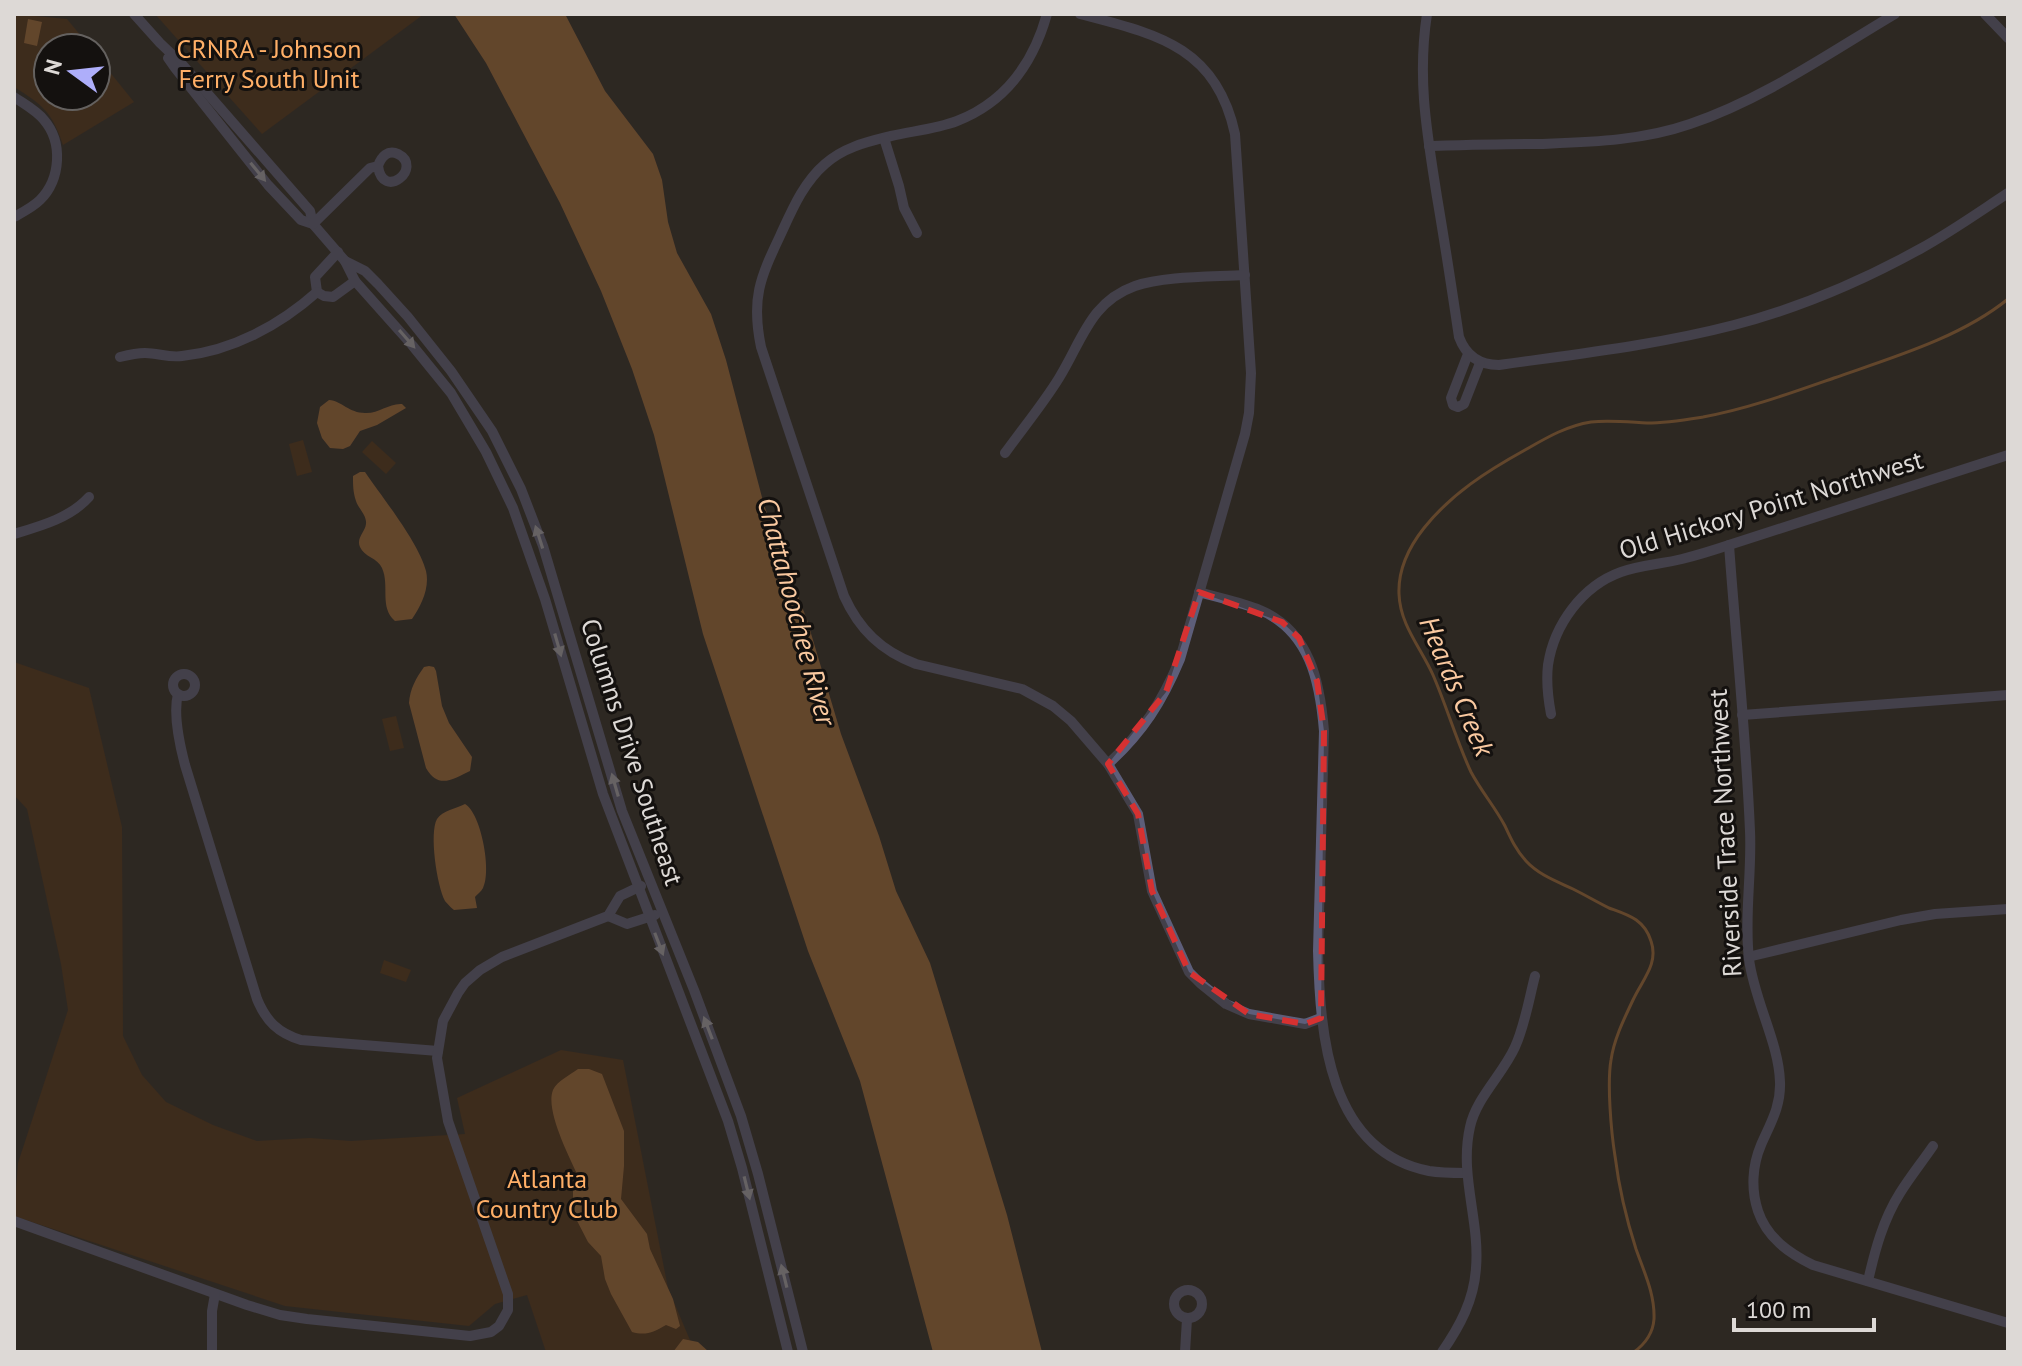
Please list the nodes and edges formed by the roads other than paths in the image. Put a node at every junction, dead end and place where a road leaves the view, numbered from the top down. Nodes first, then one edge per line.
1 (134, 14) edge
2 (1047, 14) edge
3 (1080, 14) edge
4 (1427, 14) edge
5 (1895, 14) edge
6 (1985, 14) edge
7 (2008, 38) edge
8 (14, 97) edge
9 (884, 138) junction
10 (1429, 146) junction
11 (378, 166) dead end
12 (2008, 193) edge
13 (14, 217) edge
14 (313, 224) junction
15 (917, 233) dead end
16 (342, 257) junction
17 (1245, 275) junction
18 (355, 281) junction
19 (317, 292) junction
20 (1468, 354) junction
21 (120, 357) dead end
22 (1480, 363) junction
23 (1005, 453) dead end
24 (2008, 455) edge
25 (89, 497) dead end
26 (14, 534) edge
27 (1729, 545) junction
28 (1199, 592) junction
29 (178, 694) dead end
30 (2008, 695) edge
31 (1551, 714) dead end
32 (1742, 715) junction
33 (1108, 764) junction
34 (650, 882) junction
35 (638, 888) junction
36 (2008, 909) edge
37 (662, 912) junction
38 (608, 916) junction
39 (649, 917) junction
40 (1748, 957) junction
41 (1535, 976) dead end
42 (1321, 1018) junction
43 (438, 1051) junction
44 (1933, 1146) dead end
45 (1466, 1173) junction
46 (14, 1221) edge
47 (1868, 1281) junction
48 (215, 1294) junction
49 (1187, 1319) dead end
50 (2008, 1323) edge
51 (212, 1352) edge
52 (788, 1352) edge
53 (803, 1352) edge
54 (1185, 1352) edge
55 (1442, 1352) edge

1 - 14 street, Columns Drive Southeast
2 - 9 street
3 - 17 street
4 - 10 street
5 - 10 street
6 - 7 street
8 - 13 street
9 - 15 street
9 - 33 street
10 - 20 street
11 - 14 street
12 - 22 street
14 - 16 street, Columns Drive Southeast
16 - 18 street, Columns Drive Southeast
16 - 19 street
34 -> 16 street, Columns Drive Southeast
17 - 23 street
17 - 28 street
18 - 19 street
18 -> 35 street, Columns Drive Southeast
19 - 21 street
20 - 22 street
20 - 22 street
24 - 27 street, Old Hickory Point Northwest
25 - 26 street
27 - 31 street, Old Hickory Point Northwest
27 - 32 street, Riverside Trace Northwest
28 - 33 street
28 - 42 street
29 - 43 street
30 - 32 street
32 - 40 street, Riverside Trace Northwest
33 - 42 street
34 - 35 street
34 - 37 street, Columns Drive Southeast
35 - 38 street
35 - 39 street, Columns Drive Southeast
36 - 40 street
37 - 39 street
53 -> 37 street, Columns Drive Southeast
38 - 39 street
38 - 43 street
39 -> 52 street, Columns Drive Southeast
40 - 47 street, Riverside Trace Northwest
41 - 45 street
42 - 45 street
43 - 48 street
44 - 47 street
45 - 55 street
46 - 48 street
47 - 50 street, Riverside Trace Northwest
48 - 51 street
49 - 54 street

